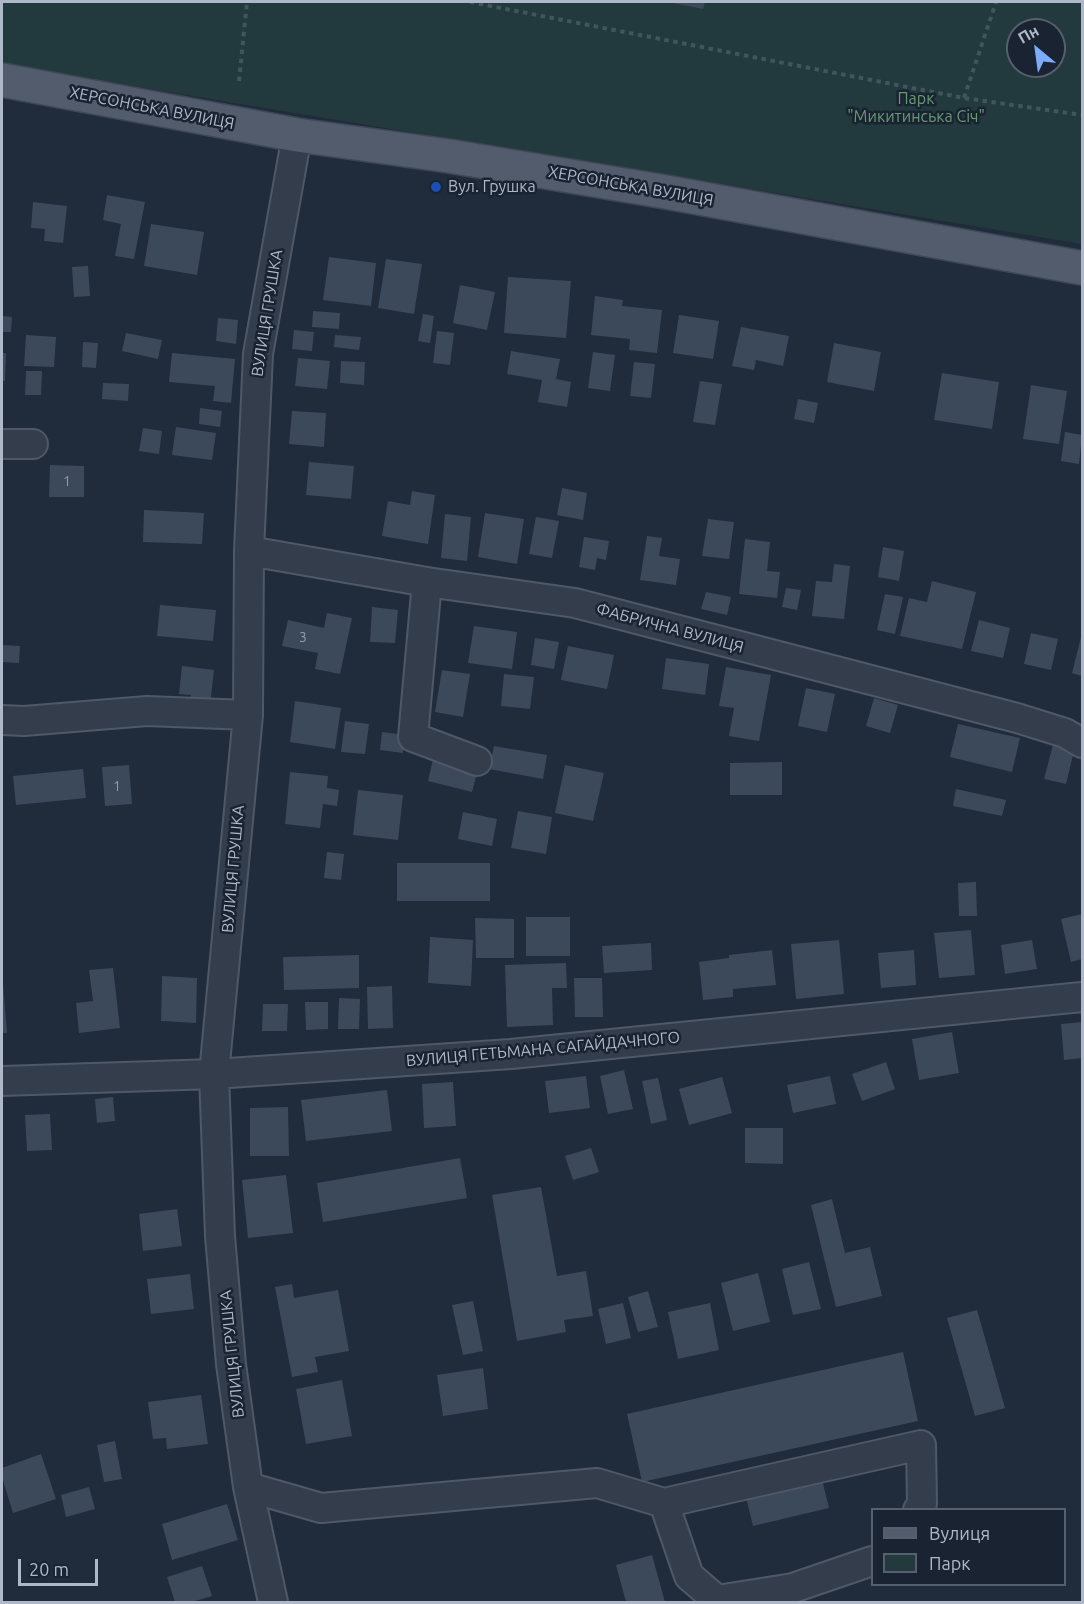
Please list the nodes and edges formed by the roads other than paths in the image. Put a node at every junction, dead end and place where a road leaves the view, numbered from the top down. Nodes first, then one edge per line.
1 (2, 80) edge
2 (297, 135) junction
3 (1083, 268) edge
4 (2, 444) edge
5 (33, 444) dead end
6 (249, 551) junction
7 (427, 582) junction
8 (248, 715) junction
9 (2, 720) edge
10 (1083, 742) edge
11 (477, 761) dead end
12 (1083, 997) edge
13 (214, 1074) junction
14 (2, 1081) edge
15 (248, 1487) junction
16 (664, 1503) junction
17 (919, 1508) edge
18 (871, 1562) edge
19 (273, 1602) edge

1 - 2 main road, ХЕРСОНСЬКА ВУЛИЦЯ
2 - 3 main road, ХЕРСОНСЬКА ВУЛИЦЯ
2 - 6 street, ВУЛИЦЯ ГРУШКА
4 - 5 street
6 - 7 street, ФАБРИЧНА ВУЛИЦЯ
6 - 8 street, ВУЛИЦЯ ГРУШКА
7 - 10 street, ФАБРИЧНА ВУЛИЦЯ
7 - 11 street
8 - 9 street
8 - 13 street, ВУЛИЦЯ ГРУШКА
12 - 13 street, ВУЛИЦЯ ГЕТЬМАНА САГАЙДАЧНОГО
13 - 14 street, ВУЛИЦЯ ГЕТЬМАНА САГАЙДАЧНОГО
13 - 15 street, ВУЛИЦЯ ГРУШКА
15 - 16 street
15 - 19 street, ВУЛИЦЯ ГРУШКА
16 - 17 street
16 - 18 street

